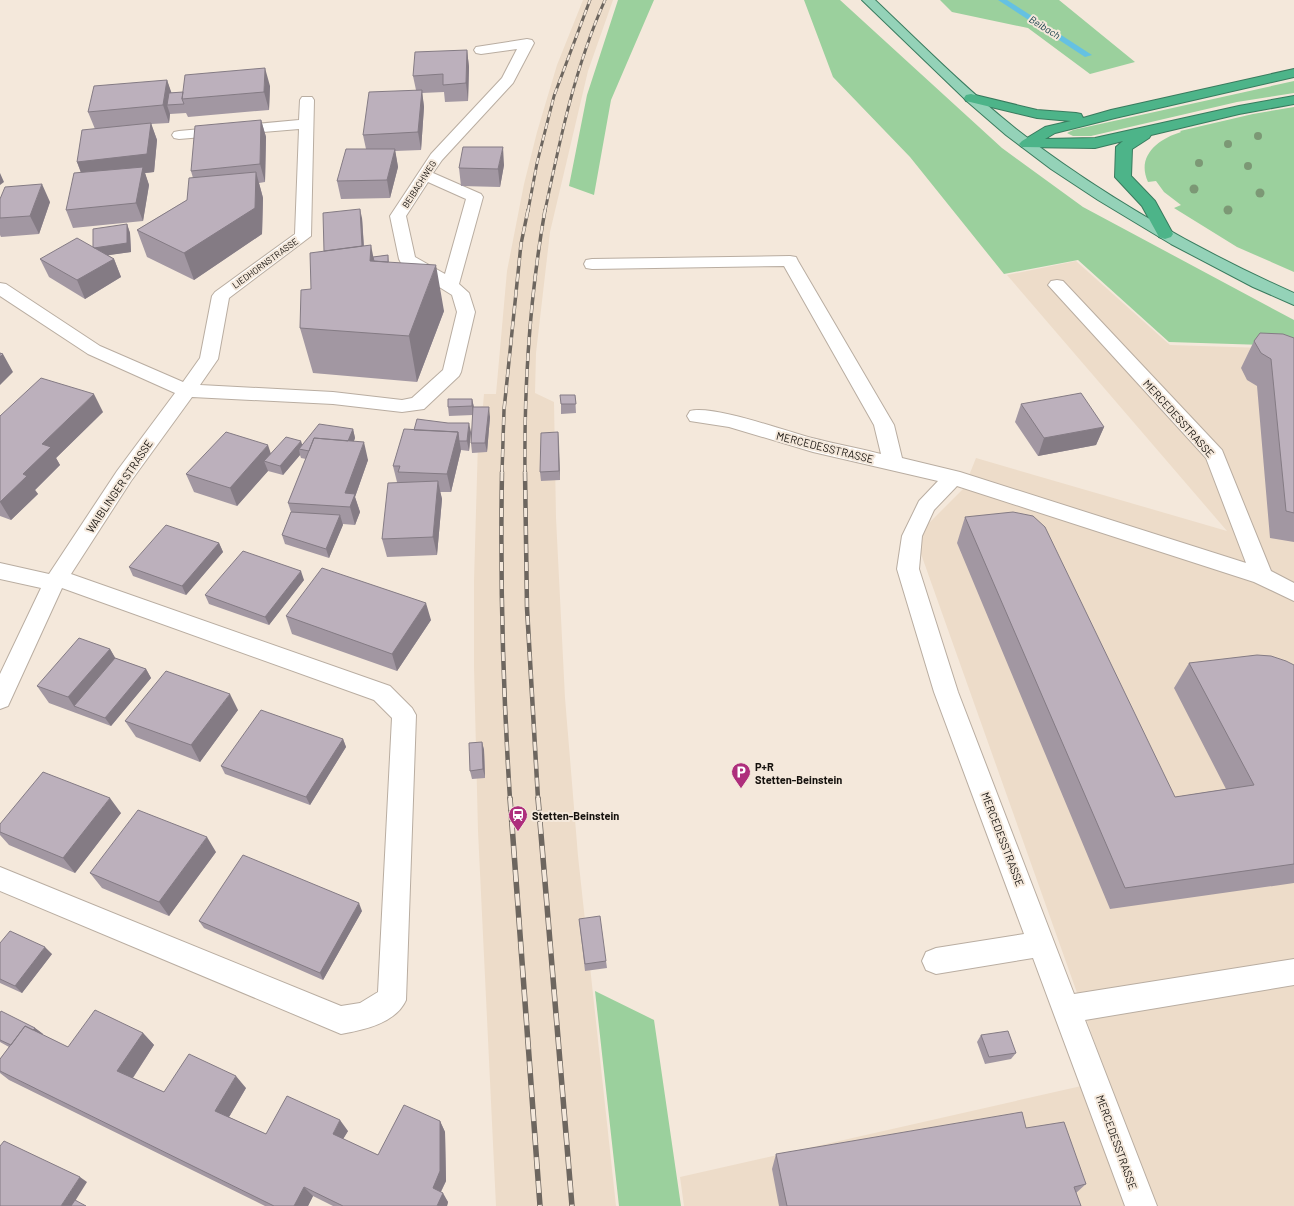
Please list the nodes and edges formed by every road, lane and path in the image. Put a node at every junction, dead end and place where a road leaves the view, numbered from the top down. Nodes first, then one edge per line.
1 (868, 0) edge
2 (481, 50) dead end
3 (1294, 73) edge
4 (972, 98) junction
5 (307, 100) dead end
6 (1294, 100) edge
7 (1111, 114) junction
8 (307, 124) junction
9 (1152, 130) junction
10 (179, 135) dead end
11 (1027, 144) junction
12 (425, 175) junction
13 (1165, 234) junction
14 (592, 264) dead end
15 (450, 285) junction
16 (1057, 285) dead end
17 (0, 288) edge
18 (1294, 300) edge
19 (185, 390) junction
20 (697, 416) dead end
21 (893, 464) junction
22 (953, 477) junction
23 (0, 571) edge
24 (1262, 576) junction
25 (56, 581) junction
26 (1294, 593) edge
27 (0, 699) edge
28 (0, 879) edge
29 (1042, 944) junction
30 (936, 961) dead end
31 (1294, 972) edge
32 (1067, 1009) junction
33 (1141, 1206) edge

1 - 4 main road
2 - 12 street, BEIBACHWEG
3 - 7 highway
4 - 7 highway
4 - 11 main road
5 - 8 street, LIEDHORNSTRASSE
6 - 9 highway
7 - 11 highway
8 - 10 street
8 - 19 street, LIEDHORNSTRASSE
9 - 11 highway
9 - 13 highway
11 - 13 main road
12 - 15 street, BEIBACHWEG
12 - 15 street
13 - 18 main road
14 - 21 street
15 - 19 street, BEIBACHWEG
16 - 24 street, MERCEDESSTRASSE
17 - 19 street
19 - 25 street, WAIBLINGER STRASSE
20 - 21 street, MERCEDESSTRASSE
21 - 22 street, MERCEDESSTRASSE
22 - 24 street, MERCEDESSTRASSE
22 - 29 street, MERCEDESSTRASSE
23 - 25 street
24 - 26 street, MERCEDESSTRASSE
25 - 27 street, WAIBLINGER STRASSE
25 - 28 street
29 - 30 street
29 - 32 street, MERCEDESSTRASSE
31 - 32 street
32 - 33 street, MERCEDESSTRASSE

